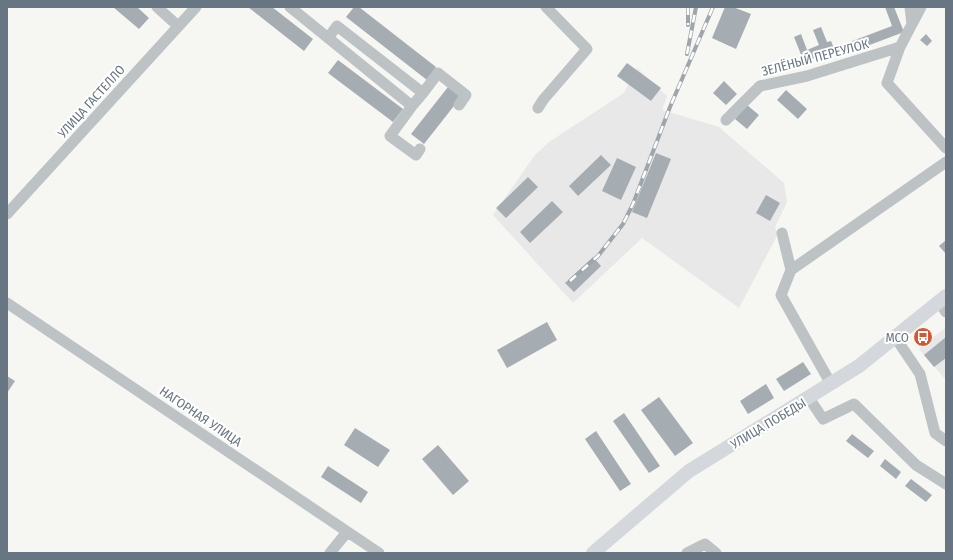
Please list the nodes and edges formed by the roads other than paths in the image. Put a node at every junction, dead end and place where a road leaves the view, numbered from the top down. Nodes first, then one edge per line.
1 (157, 7) edge
2 (196, 7) edge
3 (290, 7) edge
4 (546, 7) edge
5 (910, 7) edge
6 (922, 7) edge
7 (912, 24) junction
8 (178, 26) junction
9 (328, 38) junction
10 (900, 47) junction
11 (423, 93) junction
12 (459, 104) dead end
13 (412, 106) junction
14 (538, 108) dead end
15 (726, 120) dead end
16 (420, 148) dead end
17 (946, 148) edge
18 (946, 162) edge
19 (7, 214) edge
20 (782, 233) dead end
21 (791, 270) junction
22 (7, 303) edge
23 (944, 303) edge
24 (895, 337) junction
25 (831, 384) junction
26 (810, 398) junction
27 (946, 441) edge
28 (946, 484) edge
29 (348, 532) junction
30 (330, 553) edge
31 (379, 553) edge
32 (595, 553) edge
33 (687, 553) edge
34 (716, 553) edge

1 - 8 street
2 - 8 street, УЛИЦА ГАСТЕЛЛО
3 - 9 street
4 - 14 street
5 - 7 street
6 - 7 street
7 - 10 street
8 - 19 street, УЛИЦА ГАСТЕЛЛО
9 - 11 street
9 - 13 street
10 - 15 street, ЗЕЛЁНЫЙ ПЕРЕУЛОК
10 - 17 street
11 - 12 street
11 - 13 street
13 - 16 street
18 - 21 street
20 - 21 street
21 - 25 street
22 - 29 street, НАГОРНАЯ УЛИЦА
23 - 24 main road, УЛИЦА ПОБЕДЫ
24 - 25 main road, УЛИЦА ПОБЕДЫ
24 - 27 street
25 - 26 main road, УЛИЦА ПОБЕДЫ
26 - 28 street
26 - 32 main road, УЛИЦА ПОБЕДЫ
29 - 30 street
29 - 31 street, НАГОРНАЯ УЛИЦА
33 - 34 street

